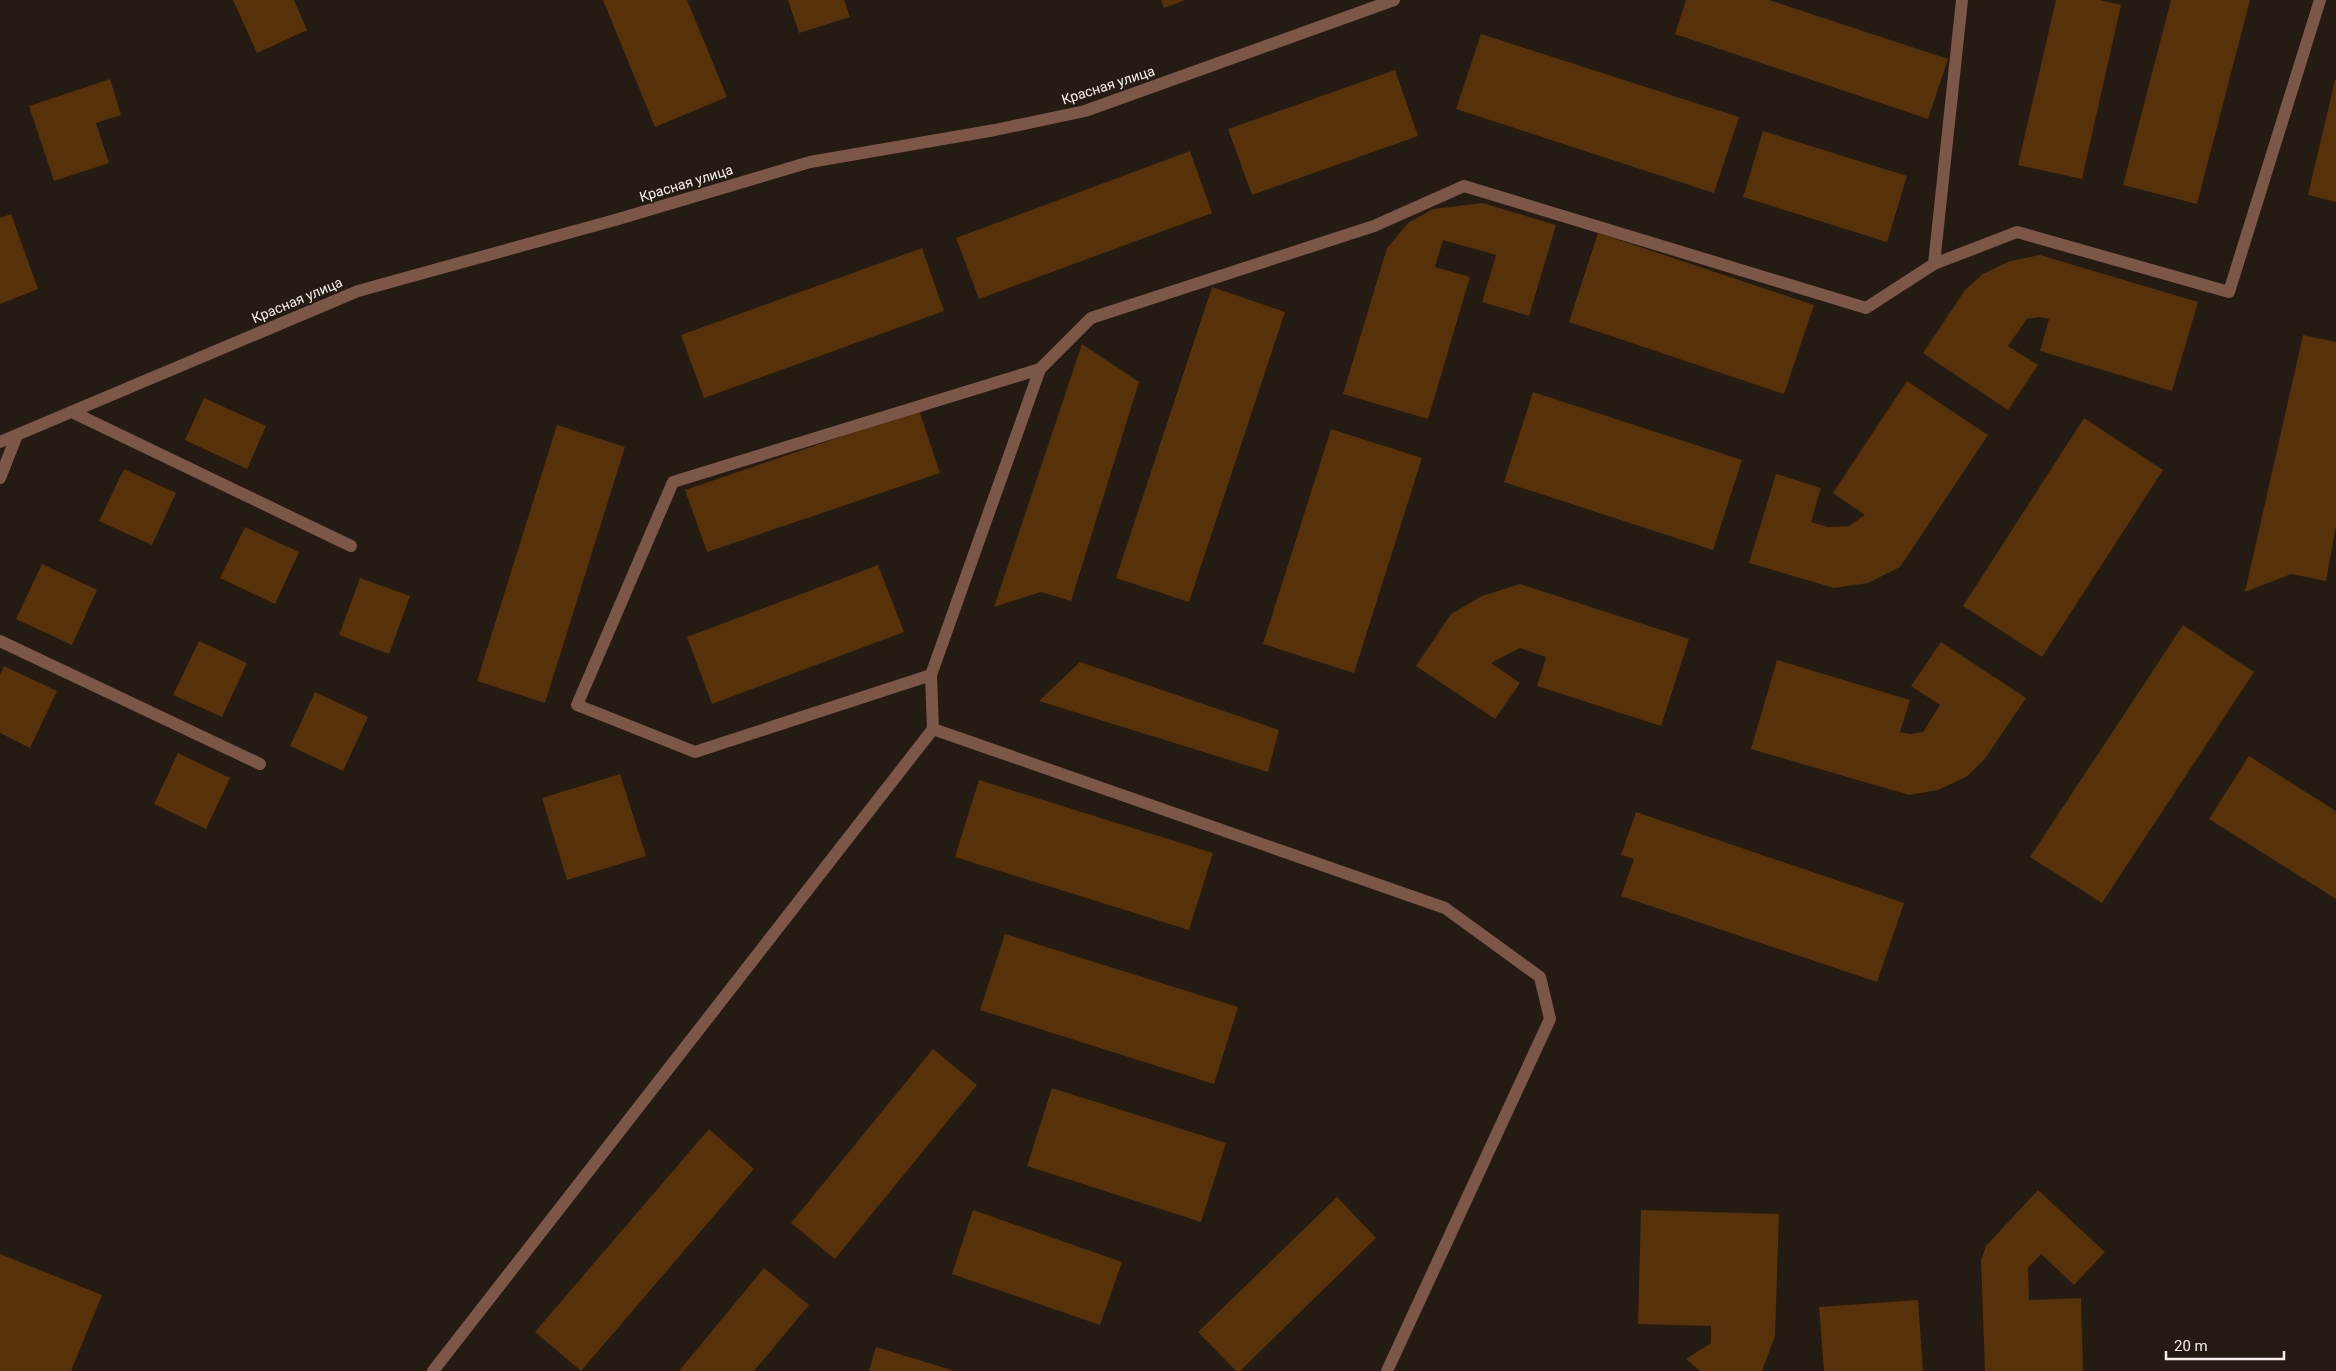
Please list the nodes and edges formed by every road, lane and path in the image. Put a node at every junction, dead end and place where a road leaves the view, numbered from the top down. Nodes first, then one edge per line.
1 (1394, 0) edge
2 (1962, 0) edge
3 (2320, 0) edge
4 (1934, 264) junction
5 (1040, 369) junction
6 (72, 412) junction
7 (17, 435) junction
8 (0, 442) edge
9 (0, 478) edge
10 (351, 546) dead end
11 (0, 642) edge
12 (931, 675) junction
13 (933, 728) junction
14 (260, 764) dead end
15 (433, 1371) edge
16 (1387, 1371) edge

1 - 6 street, Красная улица
2 - 4 street
3 - 4 street
4 - 5 street
5 - 12 street
5 - 12 street
6 - 7 street, Красная улица
6 - 10 street
7 - 8 street, Красная улица
7 - 9 street
11 - 14 street
12 - 13 street
13 - 15 street
13 - 16 street

